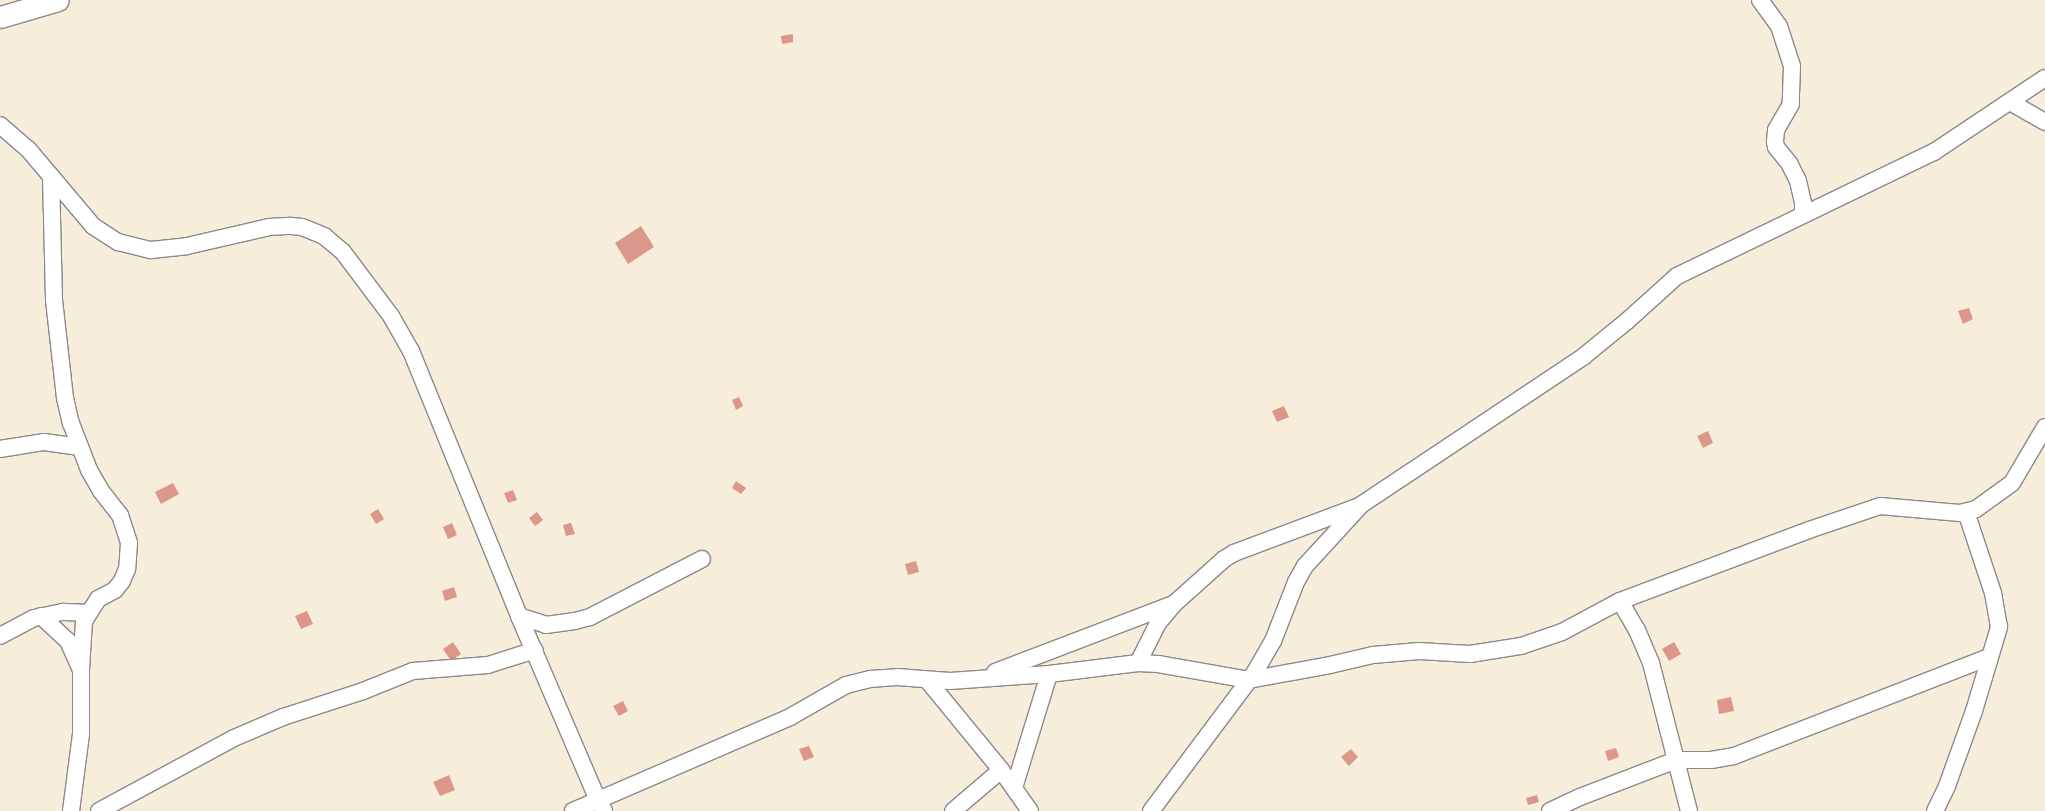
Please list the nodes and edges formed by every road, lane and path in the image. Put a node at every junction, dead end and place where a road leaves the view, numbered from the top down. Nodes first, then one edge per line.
1 (58, 0) edge
2 (1760, 0) edge
3 (0, 17) edge
4 (2045, 78) edge
5 (2010, 102) junction
6 (2045, 122) edge
7 (0, 125) edge
8 (51, 176) junction
9 (1804, 215) junction
10 (2045, 428) edge
11 (80, 446) junction
12 (0, 449) edge
13 (1361, 505) junction
14 (1966, 512) junction
15 (702, 559) dead end
16 (1620, 601) junction
17 (1175, 604) junction
18 (87, 613) junction
19 (41, 616) junction
20 (519, 616) junction
21 (0, 636) edge
22 (535, 650) junction
23 (1989, 657) junction
24 (1138, 663) junction
25 (81, 670) junction
26 (1049, 674) junction
27 (979, 678) junction
28 (928, 680) junction
29 (1250, 680) junction
30 (1676, 760) junction
31 (1001, 770) junction
32 (1014, 788) junction
33 (601, 806) edge
34 (71, 811) edge
35 (99, 811) edge
36 (573, 811) edge
37 (953, 811) edge
38 (1030, 811) edge
39 (1151, 811) edge
40 (1550, 811) edge
41 (1689, 811) edge
42 (1934, 811) edge

1 - 3 street
2 - 9 street
4 - 5 street
5 - 6 street
5 - 9 street
7 - 8 street
8 - 11 street
8 - 20 street
9 - 13 street
10 - 14 street
11 - 12 street
11 - 18 street
13 - 17 street
13 - 29 street
14 - 16 street
14 - 23 street
15 - 20 street
16 - 29 street
16 - 30 street
17 - 24 street
17 - 27 street
18 - 19 street
18 - 25 street
19 - 21 street
19 - 25 street
20 - 22 street
22 - 33 street
22 - 35 street
23 - 30 street
23 - 42 street
24 - 26 street
24 - 29 street
25 - 34 street
26 - 27 street
26 - 32 street
27 - 28 street
28 - 31 street
28 - 33 street
29 - 39 street
30 - 40 street
30 - 41 street
31 - 32 street
31 - 37 street
32 - 38 street
33 - 36 street

